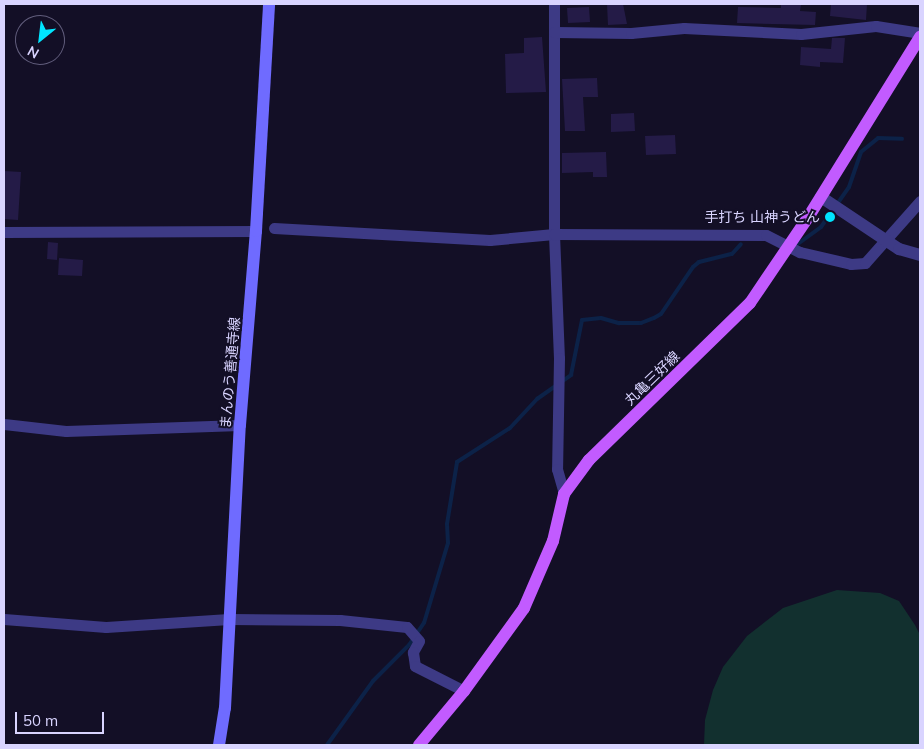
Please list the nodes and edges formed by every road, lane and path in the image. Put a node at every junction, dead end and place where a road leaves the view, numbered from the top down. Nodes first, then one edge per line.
1 (269, 4) edge
2 (554, 4) edge
3 (554, 32) junction
4 (920, 35) edge
5 (824, 199) junction
6 (920, 201) edge
7 (274, 228) dead end
8 (256, 231) junction
9 (4, 232) edge
10 (554, 234) junction
11 (884, 238) junction
12 (788, 248) junction
13 (920, 255) edge
14 (4, 424) edge
15 (240, 425) junction
16 (564, 494) junction
17 (4, 619) edge
18 (229, 619) junction
19 (464, 691) junction
20 (219, 745) edge
21 (418, 745) edge

1 - 8 main road, まんのう善通寺線
2 - 3 street
3 - 4 street
3 - 10 street
4 - 5 main road, 丸亀三好線
5 - 11 street
5 - 12 main road, 丸亀三好線
6 - 11 street
7 - 10 street
8 - 9 street
8 - 15 main road, まんのう善通寺線
10 - 12 street
10 - 16 street
11 - 12 street
11 - 13 street
12 - 16 main road, 丸亀三好線
14 - 15 street
15 - 18 main road, まんのう善通寺線
16 - 19 main road, 丸亀三好線
17 - 18 street
18 - 19 street
18 - 20 main road, まんのう善通寺線
19 - 21 main road, 丸亀三好線

